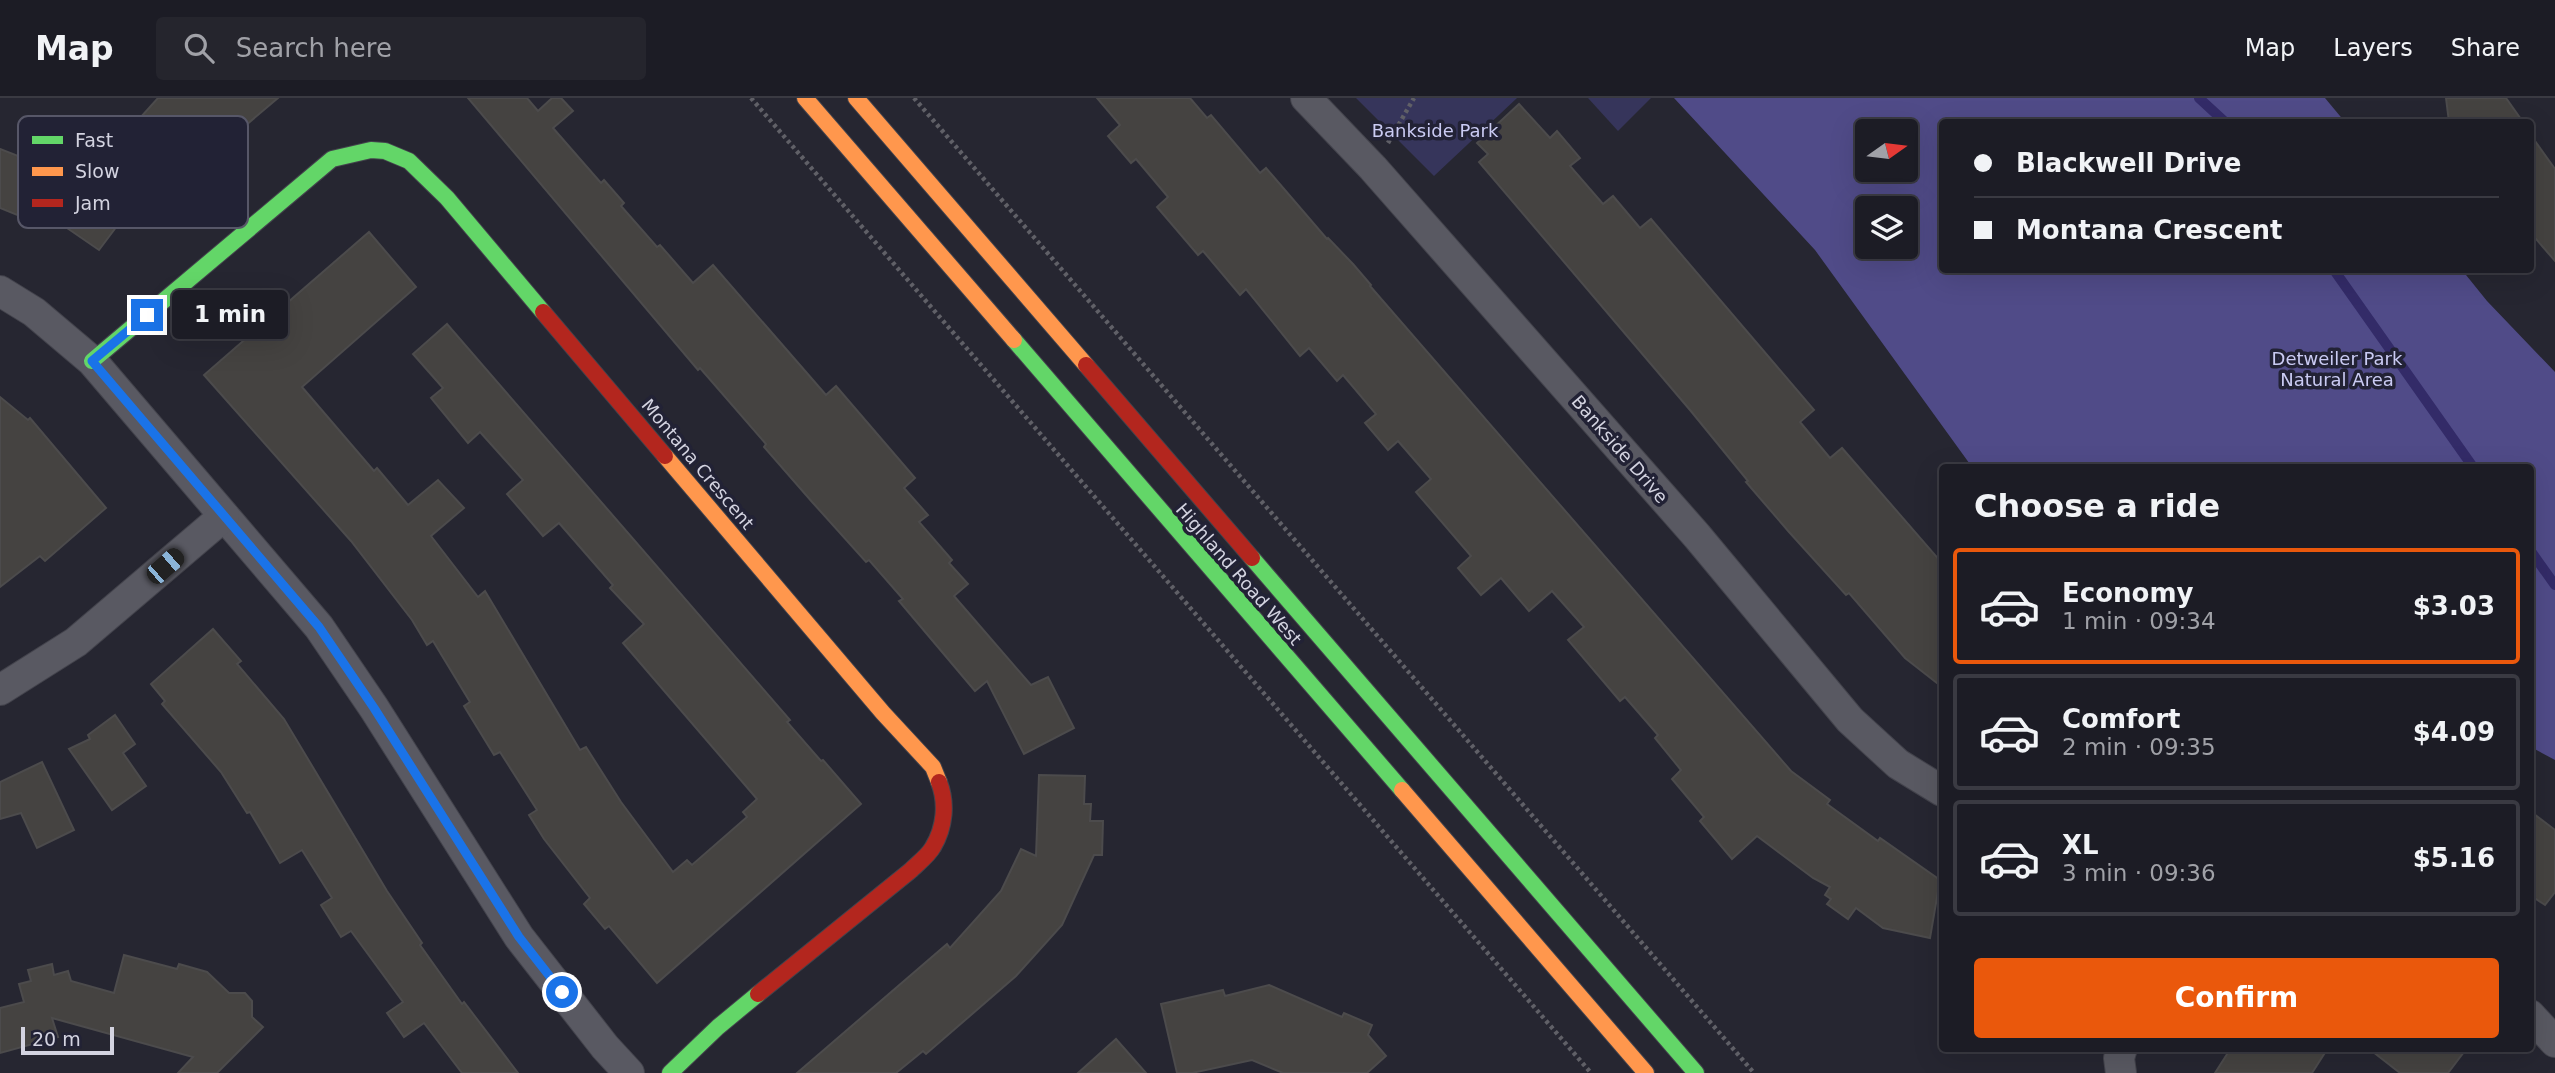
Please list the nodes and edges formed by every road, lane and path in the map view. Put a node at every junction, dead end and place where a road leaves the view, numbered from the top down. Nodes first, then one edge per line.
1 (751, 98) edge
2 (805, 98) edge
3 (856, 98) edge
4 (914, 98) edge
5 (1306, 98) edge
6 (1414, 98) edge
7 (1373, 168) junction
8 (0, 292) edge
9 (92, 361) junction
10 (224, 516) junction
11 (0, 690) edge
12 (1939, 789) edge
13 (2534, 1019) edge
14 (2555, 1042) edge
15 (2121, 1052) edge
16 (629, 1073) edge
17 (670, 1073) edge
18 (1591, 1073) edge
19 (1646, 1073) edge
20 (1696, 1073) edge
21 (1754, 1073) edge
22 (2120, 1073) edge

1 - 18 path
2 - 19 main road, Highland Road West
3 - 20 main road, Highland Road West
4 - 21 path
5 - 7 street, Bankside Drive
6 - 7 path
7 - 12 street, Bankside Drive
8 - 9 street
9 - 10 street
9 - 17 main road, Montana Crescent
10 - 11 street
10 - 16 street
13 - 14 street
15 - 22 street

